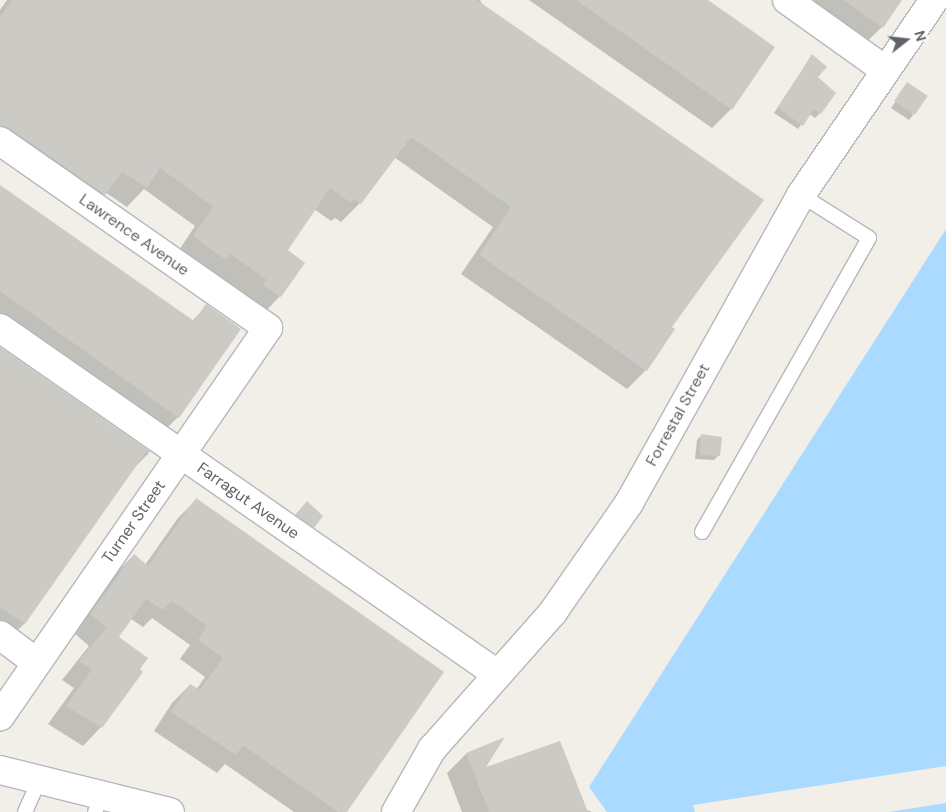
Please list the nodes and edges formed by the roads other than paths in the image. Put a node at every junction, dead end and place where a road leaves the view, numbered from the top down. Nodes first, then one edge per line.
1 (786, 0) edge
2 (934, 0) edge
3 (885, 70) junction
4 (0, 141) edge
5 (800, 195) junction
6 (0, 328) edge
7 (268, 328) joint
8 (181, 454) junction
9 (702, 532) dead end
10 (0, 636) edge
11 (37, 663) junction
12 (497, 674) junction
13 (0, 717) edge
14 (0, 770) edge
15 (39, 780) junction
16 (98, 804) edge
17 (25, 812) edge
18 (170, 812) edge
19 (396, 812) edge

1 - 3 street
2 - 3 street, Forrestal Street
3 - 5 street, Forrestal Street
4 - 7 street, Lawrence Avenue
5 - 9 lane
5 - 12 street, Forrestal Street
6 - 8 street, Farragut Avenue
7 - 8 street, Turner Street
8 - 11 street, Turner Street
8 - 12 street, Farragut Avenue
10 - 11 street
11 - 13 street, Turner Street
12 - 19 street, Forrestal Street
14 - 15 street
15 - 16 street
15 - 17 lane
16 - 18 street

